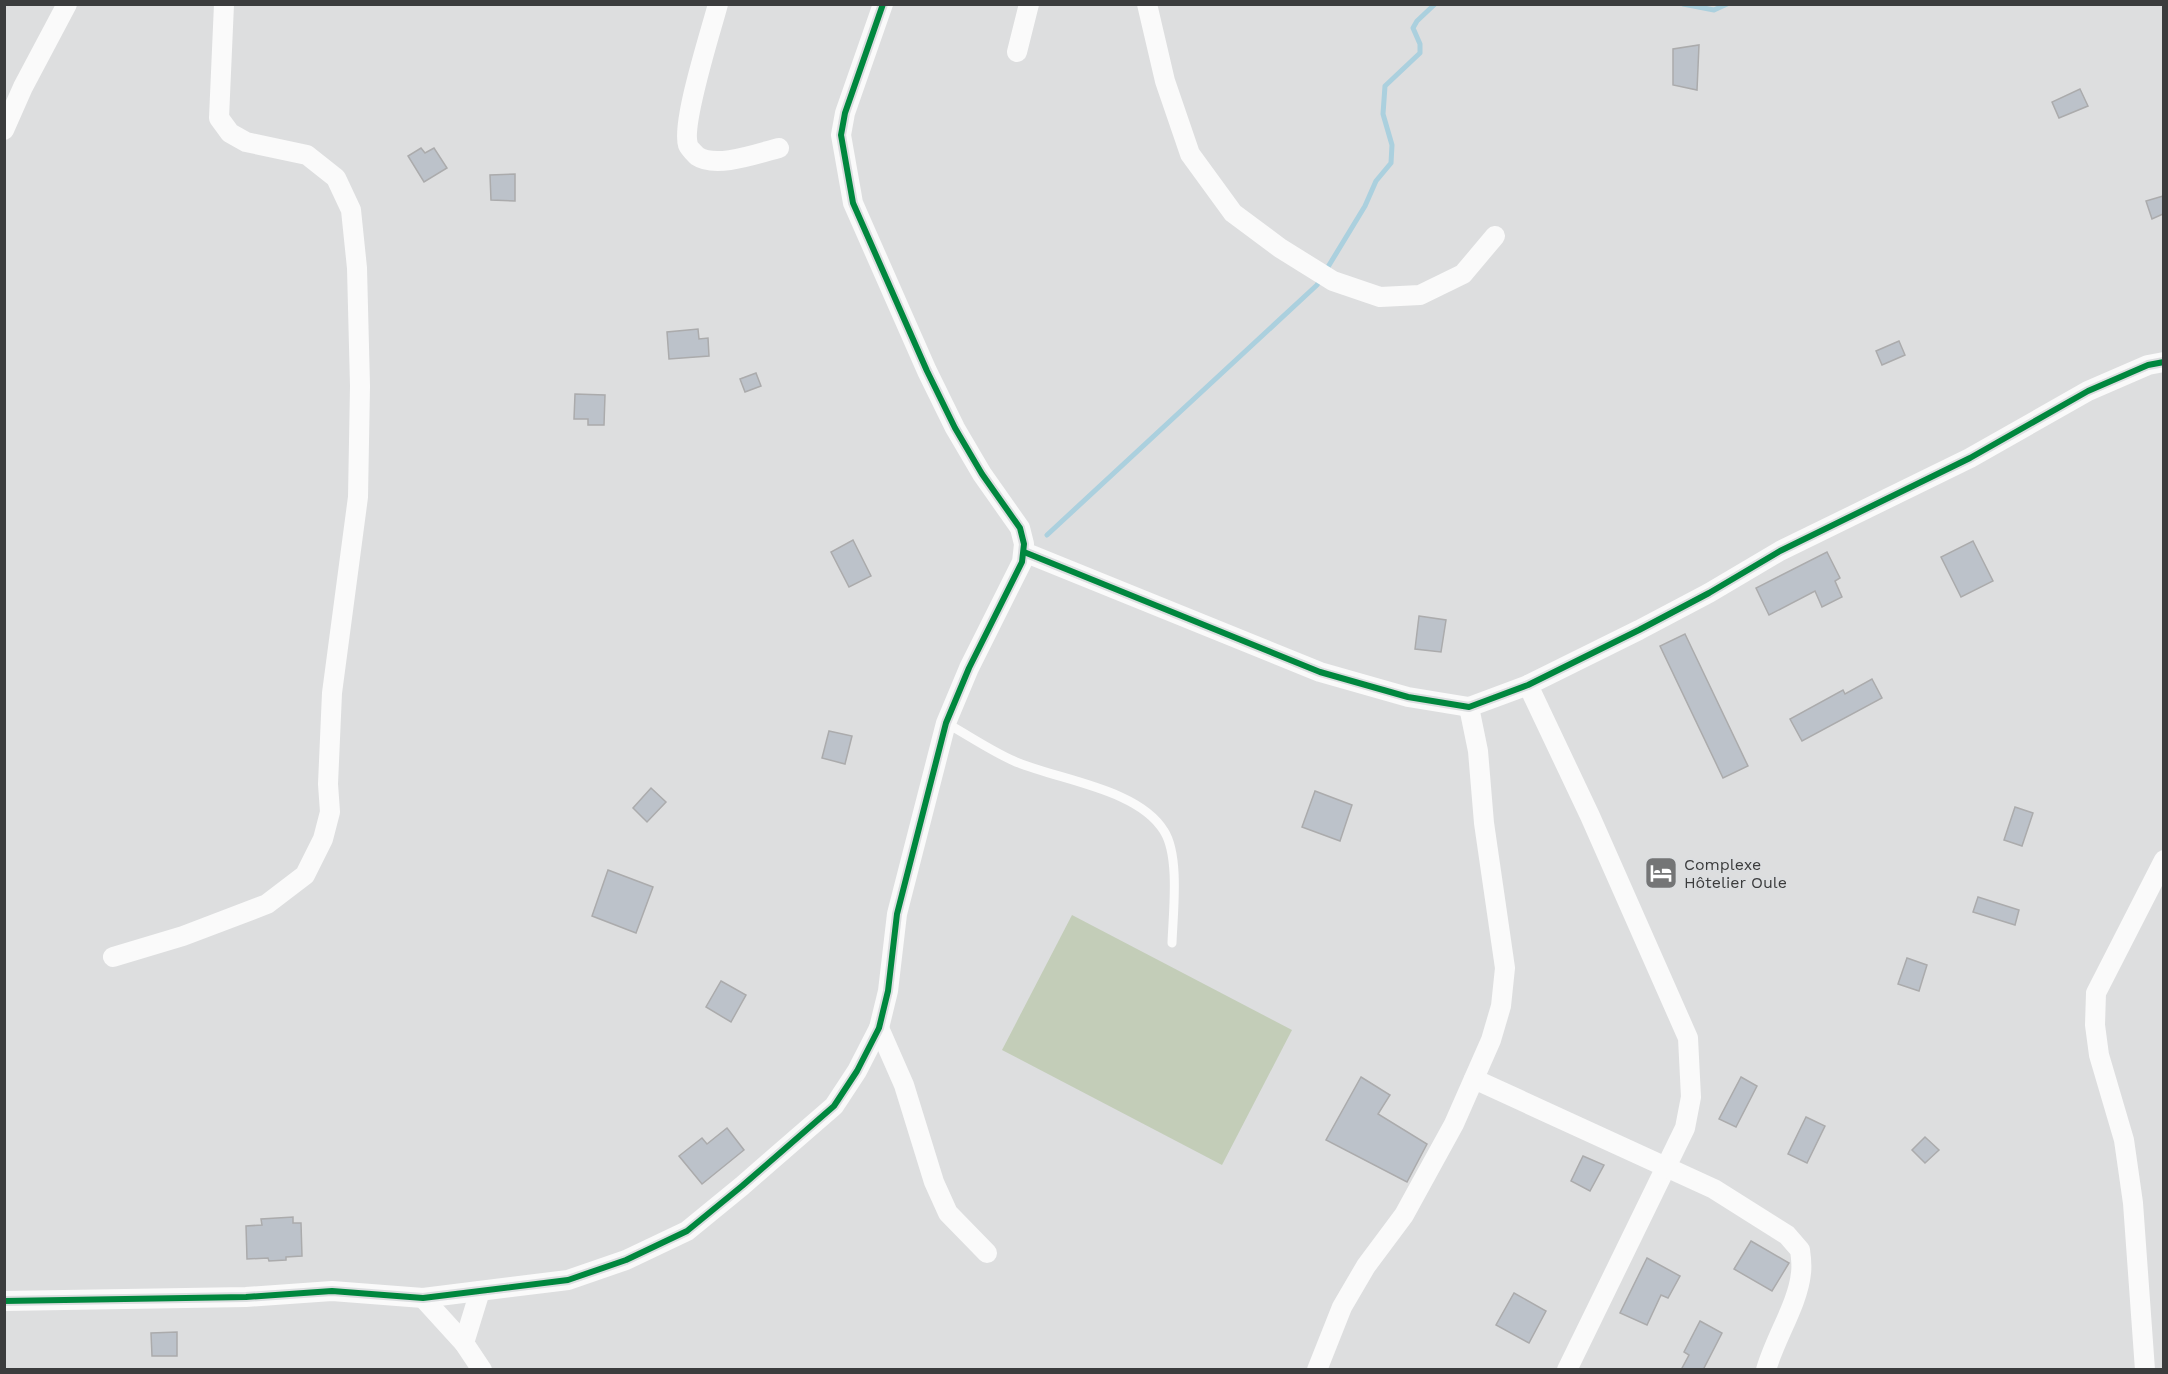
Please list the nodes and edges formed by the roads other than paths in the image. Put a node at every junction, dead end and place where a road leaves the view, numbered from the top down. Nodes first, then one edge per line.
1 (67, 4) edge
2 (224, 4) edge
3 (718, 4) edge
4 (883, 4) edge
5 (1029, 4) edge
6 (1147, 4) edge
7 (1017, 52) dead end
8 (4, 130) edge
9 (779, 147) dead end
10 (1495, 236) dead end
11 (2163, 362) edge
12 (1024, 552) junction
13 (1528, 685) junction
14 (1469, 708) junction
15 (946, 723) junction
16 (2163, 860) edge
17 (1172, 943) dead end
18 (113, 957) dead end
19 (879, 1028) junction
20 (1474, 1079) junction
21 (1666, 1167) junction
22 (987, 1253) dead end
23 (480, 1291) junction
24 (423, 1298) junction
25 (4, 1301) edge
26 (464, 1342) junction
27 (482, 1370) edge
28 (1317, 1370) edge
29 (1567, 1370) edge
30 (1766, 1370) edge
31 (2145, 1370) edge

1 - 8 street
2 - 18 street
3 - 9 street
4 - 12 street
5 - 7 street
6 - 10 street
11 - 13 street
12 - 14 street
12 - 15 street
13 - 14 street
13 - 21 street
14 - 20 street
15 - 17 lane
15 - 19 street
16 - 31 street
19 - 22 street
19 - 23 street
20 - 21 street
20 - 28 street
21 - 29 street
21 - 30 street
23 - 24 street
23 - 26 street
24 - 25 street
24 - 26 street
26 - 27 street

